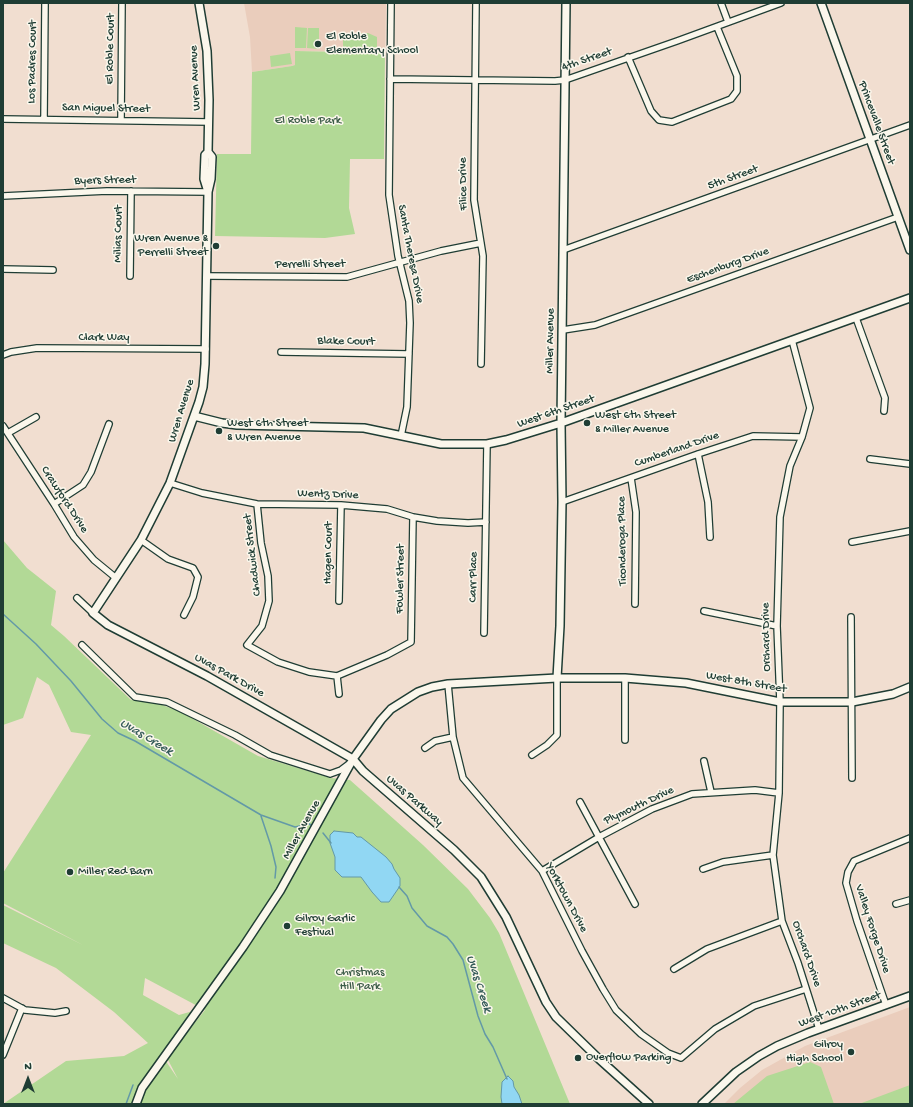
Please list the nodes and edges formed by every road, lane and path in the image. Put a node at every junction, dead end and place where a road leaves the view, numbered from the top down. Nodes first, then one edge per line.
1 (122, 3) edge
2 (199, 3) edge
3 (391, 3) edge
4 (476, 3) edge
5 (566, 3) edge
6 (721, 3) edge
7 (781, 3) edge
8 (821, 3) edge
9 (45, 4) dead end
10 (728, 22) junction
11 (716, 27) junction
12 (628, 58) junction
13 (390, 79) junction
14 (565, 80) junction
15 (475, 81) junction
16 (3, 119) edge
17 (44, 119) junction
18 (121, 120) junction
19 (209, 122) junction
20 (910, 125) edge
21 (870, 140) junction
22 (131, 191) junction
23 (208, 192) junction
24 (3, 196) edge
25 (898, 218) junction
26 (481, 243) junction
27 (563, 250) junction
28 (910, 250) edge
29 (400, 262) junction
30 (3, 269) edge
31 (53, 270) dead end
32 (130, 276) dead end
33 (207, 276) junction
34 (910, 298) edge
35 (856, 318) junction
36 (563, 330) junction
37 (792, 340) junction
38 (206, 349) junction
39 (281, 352) dead end
40 (409, 354) junction
41 (3, 355) edge
42 (480, 364) dead end
43 (884, 411) dead end
44 (194, 416) junction
45 (36, 417) dead end
46 (561, 423) junction
47 (109, 424) dead end
48 (3, 426) edge
49 (8, 433) junction
50 (401, 436) junction
51 (802, 437) junction
52 (487, 444) junction
53 (698, 454) junction
54 (870, 460) dead end
55 (910, 464) edge
56 (631, 478) junction
57 (170, 483) junction
58 (562, 502) junction
59 (54, 504) junction
60 (258, 504) junction
61 (341, 505) junction
62 (413, 517) junction
63 (486, 522) junction
64 (910, 531) edge
65 (710, 537) dead end
66 (141, 540) junction
67 (852, 542) dead end
68 (116, 578) junction
69 (77, 598) dead end
70 (339, 601) dead end
71 (635, 604) dead end
72 (704, 611) dead end
73 (93, 613) junction
74 (184, 615) dead end
75 (851, 617) dead end
76 (777, 626) junction
77 (484, 633) dead end
78 (82, 645) dead end
79 (338, 676) junction
80 (557, 678) junction
81 (625, 678) junction
82 (448, 684) junction
83 (910, 687) edge
84 (339, 694) dead end
85 (780, 702) junction
86 (852, 702) junction
87 (453, 737) junction
88 (625, 740) dead end
89 (425, 748) dead end
90 (532, 755) dead end
91 (354, 759) junction
92 (704, 761) dead end
93 (852, 778) dead end
94 (711, 792) junction
95 (779, 793) junction
96 (580, 802) dead end
97 (599, 837) junction
98 (910, 838) edge
99 (773, 854) junction
100 (703, 869) dead end
101 (542, 871) junction
102 (910, 900) edge
103 (634, 904) dead end
104 (896, 904) dead end
105 (782, 921) junction
106 (674, 968) dead end
107 (806, 989) junction
108 (910, 996) edge
109 (3, 998) edge
110 (886, 1005) junction
111 (22, 1008) junction
112 (66, 1011) dead end
113 (819, 1029) junction
114 (3, 1055) edge
115 (136, 1104) edge
116 (649, 1104) edge
117 (702, 1104) edge

1 - 18 street, El Roble Court
2 - 19 street, Wren Avenue
3 - 13 street, Santa Theresa Drive
4 - 15 street, Filice Drive
5 - 14 street, Miller Avenue
6 - 10 street
7 - 10 street, 4th Street
8 - 21 street, Princevalle Street
9 - 17 street, Los Padres Court
10 - 11 street, 4th Street
11 - 12 street, 4th Street
11 - 12 street
12 - 14 street, 4th Street
13 - 15 street, 4th Street
13 - 29 street, Santa Theresa Drive
14 - 15 street, 4th Street
14 - 27 street, Miller Avenue
15 - 26 street, Filice Drive
16 - 17 street, San Miguel Street
17 - 18 street, San Miguel Street
18 - 19 street, San Miguel Street
19 - 23 street, Wren Avenue
20 - 21 street, 5th Street
21 - 25 street, Princevalle Street
21 - 27 street, 5th Street
22 - 23 street, Byers Street
22 - 24 street, Byers Street
22 - 32 street, Milias Court
23 - 33 street, Wren Avenue
25 - 28 street, Princevalle Street
25 - 36 street, Eschenburg Drive
26 - 29 street, Perrelli Street
26 - 42 street, Filice Drive
27 - 36 street, Miller Avenue
29 - 33 street, Perrelli Street
29 - 40 street, Santa Theresa Drive
30 - 31 street
33 - 38 street, Wren Avenue
34 - 35 street, West 6th Street
35 - 37 street, West 6th Street
35 - 43 street
36 - 46 street, Miller Avenue
37 - 46 street, West 6th Street
37 - 51 street, Orchard Drive
38 - 41 street, Clark Way
38 - 44 street, Wren Avenue
39 - 40 street, Blake Court
40 - 50 street, Santa Theresa Drive
44 - 50 street, West 6th Street
44 - 57 street, Wren Avenue
45 - 49 street
46 - 52 street, West 6th Street
46 - 58 street, Miller Avenue
47 - 59 street
48 - 49 street, Crawford Drive
49 - 59 street, Crawford Drive
50 - 52 street, West 6th Street
51 - 53 street, Cumberland Drive
51 - 76 street, Orchard Drive
52 - 63 street, Carr Place
53 - 56 street, Cumberland Drive
53 - 65 street
54 - 55 street
56 - 58 street, Cumberland Drive
56 - 71 street, Ticonderoga Place
57 - 60 street, Wentz Drive
57 - 66 street, Wren Avenue
58 - 80 street, Miller Avenue
59 - 68 street, Crawford Drive
60 - 61 street, Wentz Drive
60 - 79 street, Chadwick Street
61 - 62 street, Wentz Drive
61 - 70 street, Hagen Court
62 - 63 street, Wentz Drive
62 - 79 street, Fowler Street
63 - 77 street, Carr Place
64 - 67 street
66 - 68 street, Wren Avenue
66 - 74 street
68 - 73 street, Wren Avenue
69 - 73 street
72 - 76 street
73 - 91 street, Uvas Park Drive
75 - 86 street
76 - 85 street, Orchard Drive
78 - 91 street
79 - 84 street
80 - 81 street, Miller Avenue
80 - 82 street, Miller Avenue
80 - 90 street
81 - 85 street, West 8th Street
81 - 88 street
82 - 87 street, Yorktown Drive
82 - 91 street, Miller Avenue
83 - 86 street, West 8th Street
85 - 86 street, West 8th Street
85 - 95 street, Orchard Drive
86 - 93 street
87 - 89 street
87 - 101 street, Yorktown Drive
91 - 115 street, Miller Avenue
91 - 116 street, Uvas Parkway
92 - 94 street
94 - 95 street, Plymouth Drive
94 - 97 street, Plymouth Drive
95 - 99 street, Orchard Drive
96 - 97 street
97 - 101 street, Plymouth Drive
97 - 103 street
98 - 110 street, Valley Forge Drive
99 - 100 street
99 - 105 street, Orchard Drive
101 - 107 street, Yorktown Drive
102 - 104 street
105 - 106 street
105 - 107 street, Orchard Drive
107 - 113 street, Orchard Drive
108 - 110 street, West 10th Street
109 - 111 street
110 - 113 street, West 10th Street
111 - 112 street
111 - 114 street
113 - 117 street, West 10th Street

